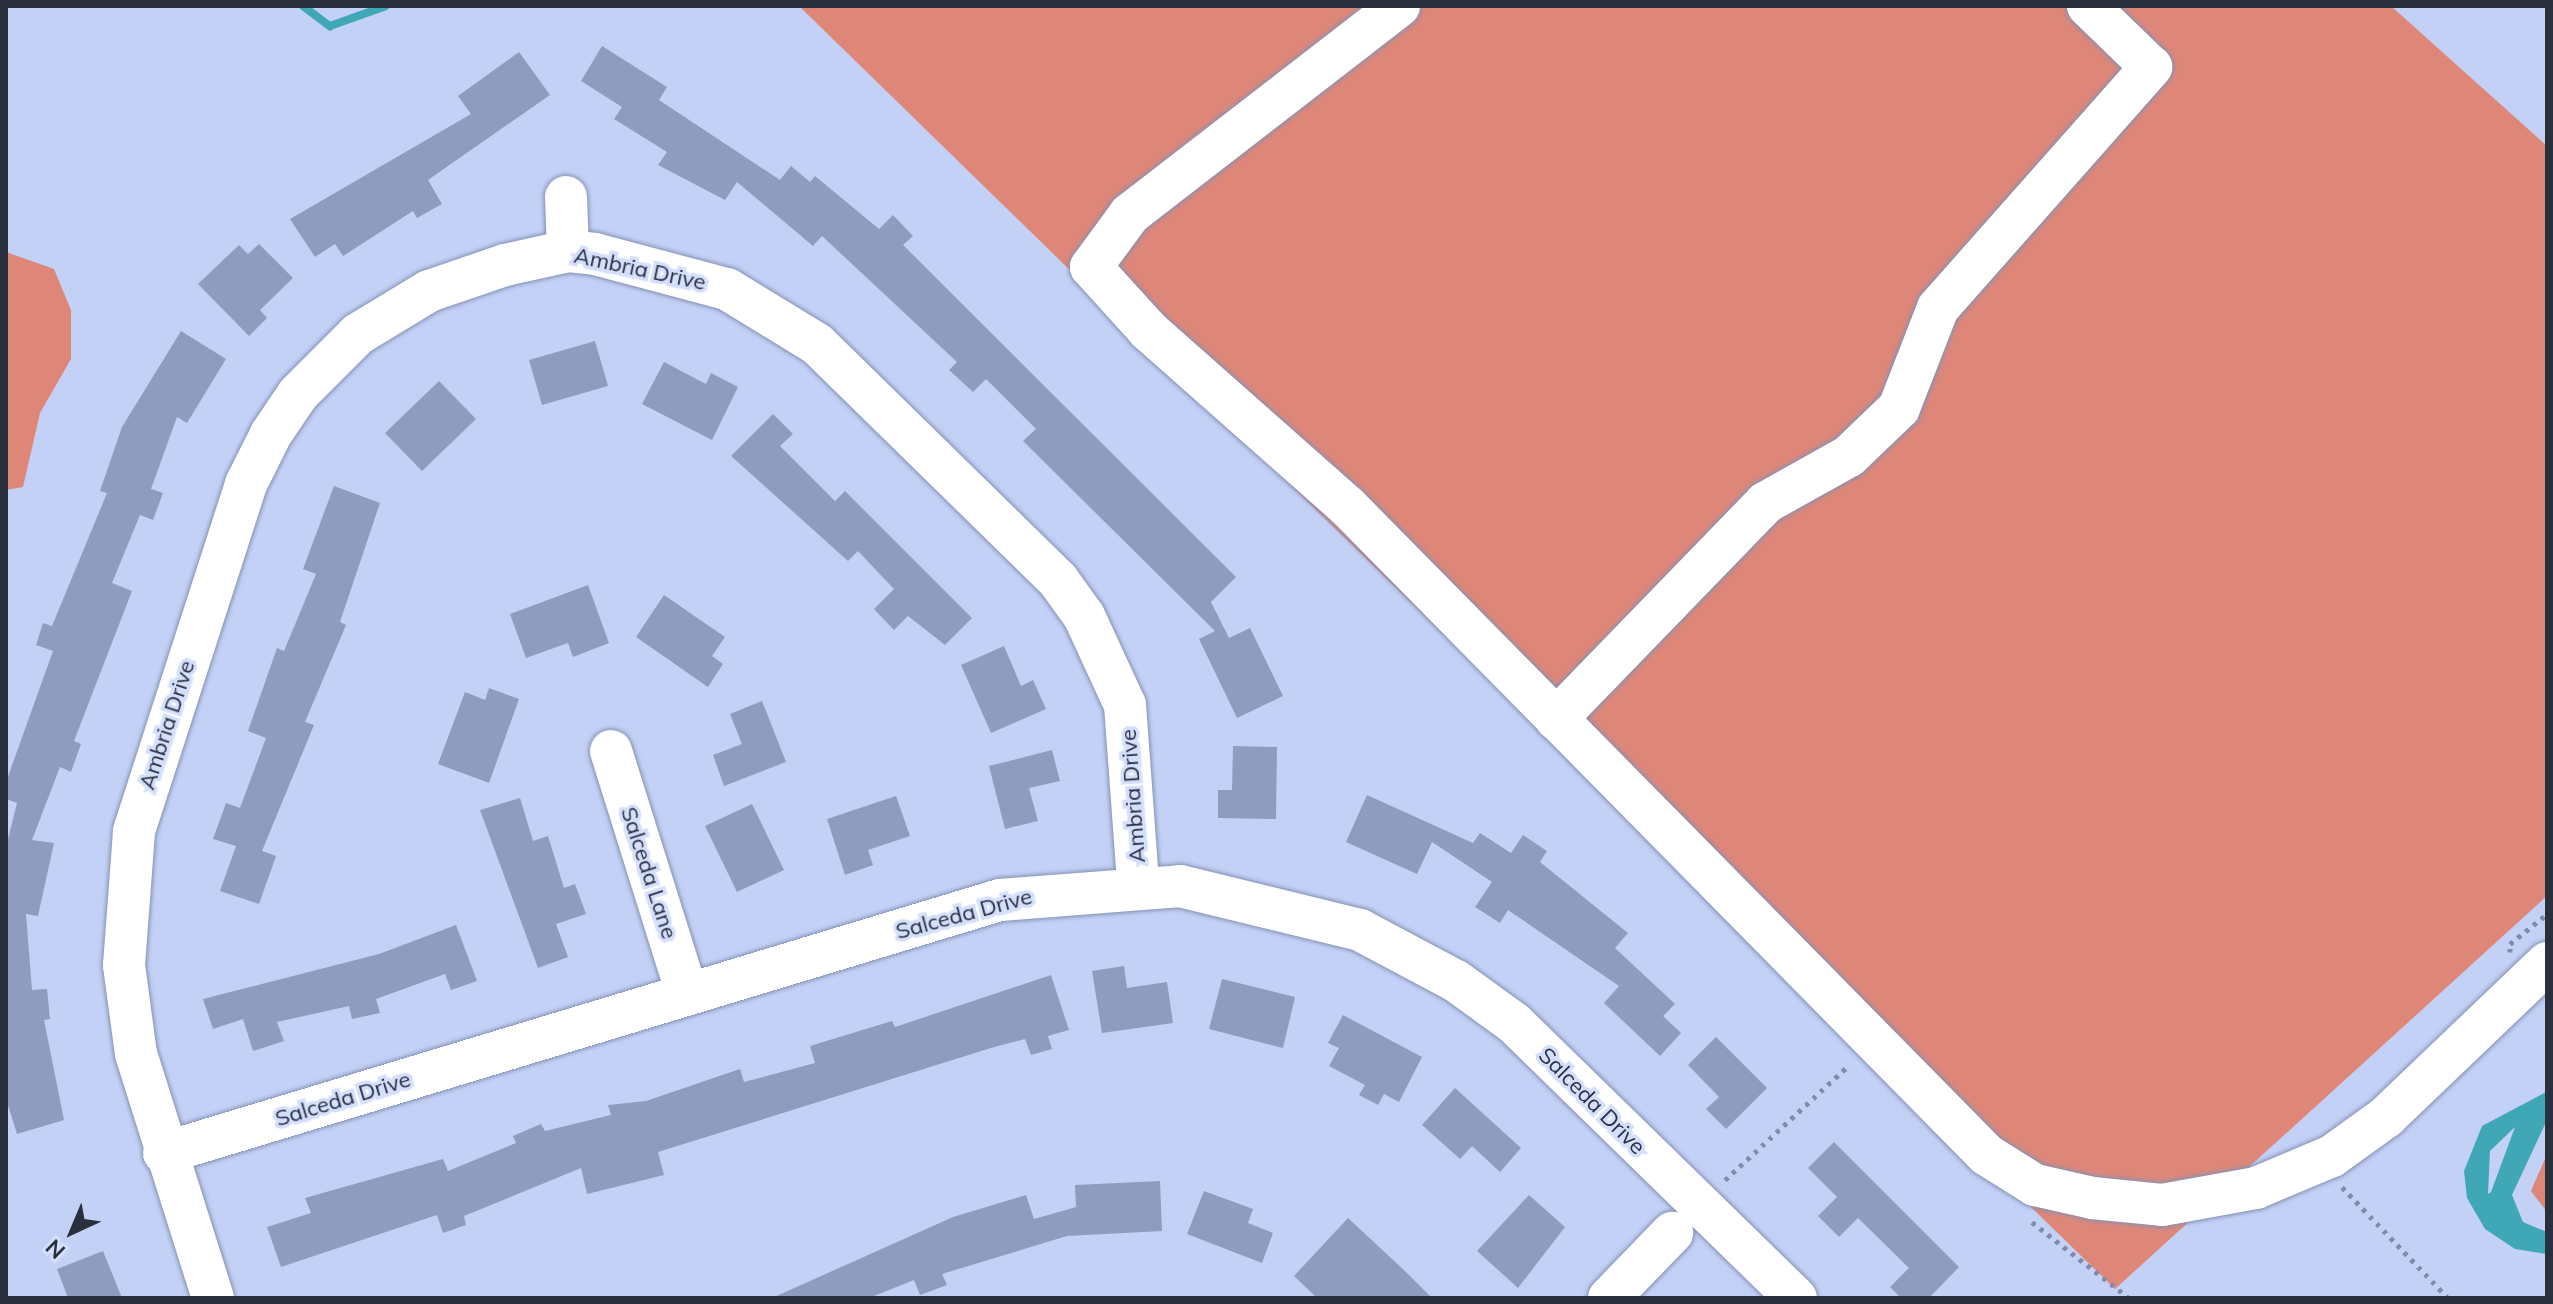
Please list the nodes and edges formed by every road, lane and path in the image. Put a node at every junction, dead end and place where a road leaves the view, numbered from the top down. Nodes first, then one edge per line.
1 (1399, 6) edge
2 (2088, 6) edge
3 (566, 197) dead end
4 (568, 251) junction
5 (1556, 719) junction
6 (611, 751) dead end
7 (1138, 884) junction
8 (2547, 963) edge
9 (687, 994) junction
10 (1875, 1042) junction
11 (164, 1153) junction
12 (1721, 1184) dead end
13 (1672, 1233) dead end
14 (213, 1298) edge
15 (1609, 1298) edge
16 (1796, 1298) edge

1 - 5 street
2 - 5 street
3 - 4 street
4 - 7 street, Ambria Drive
4 - 11 street, Ambria Drive
5 - 10 street
6 - 9 street, Salceda Lane
7 - 9 street, Salceda Drive
7 - 16 street, Salceda Drive
8 - 10 street
9 - 11 street, Salceda Drive
10 - 12 path
11 - 14 street, Ambria Drive
13 - 15 street

